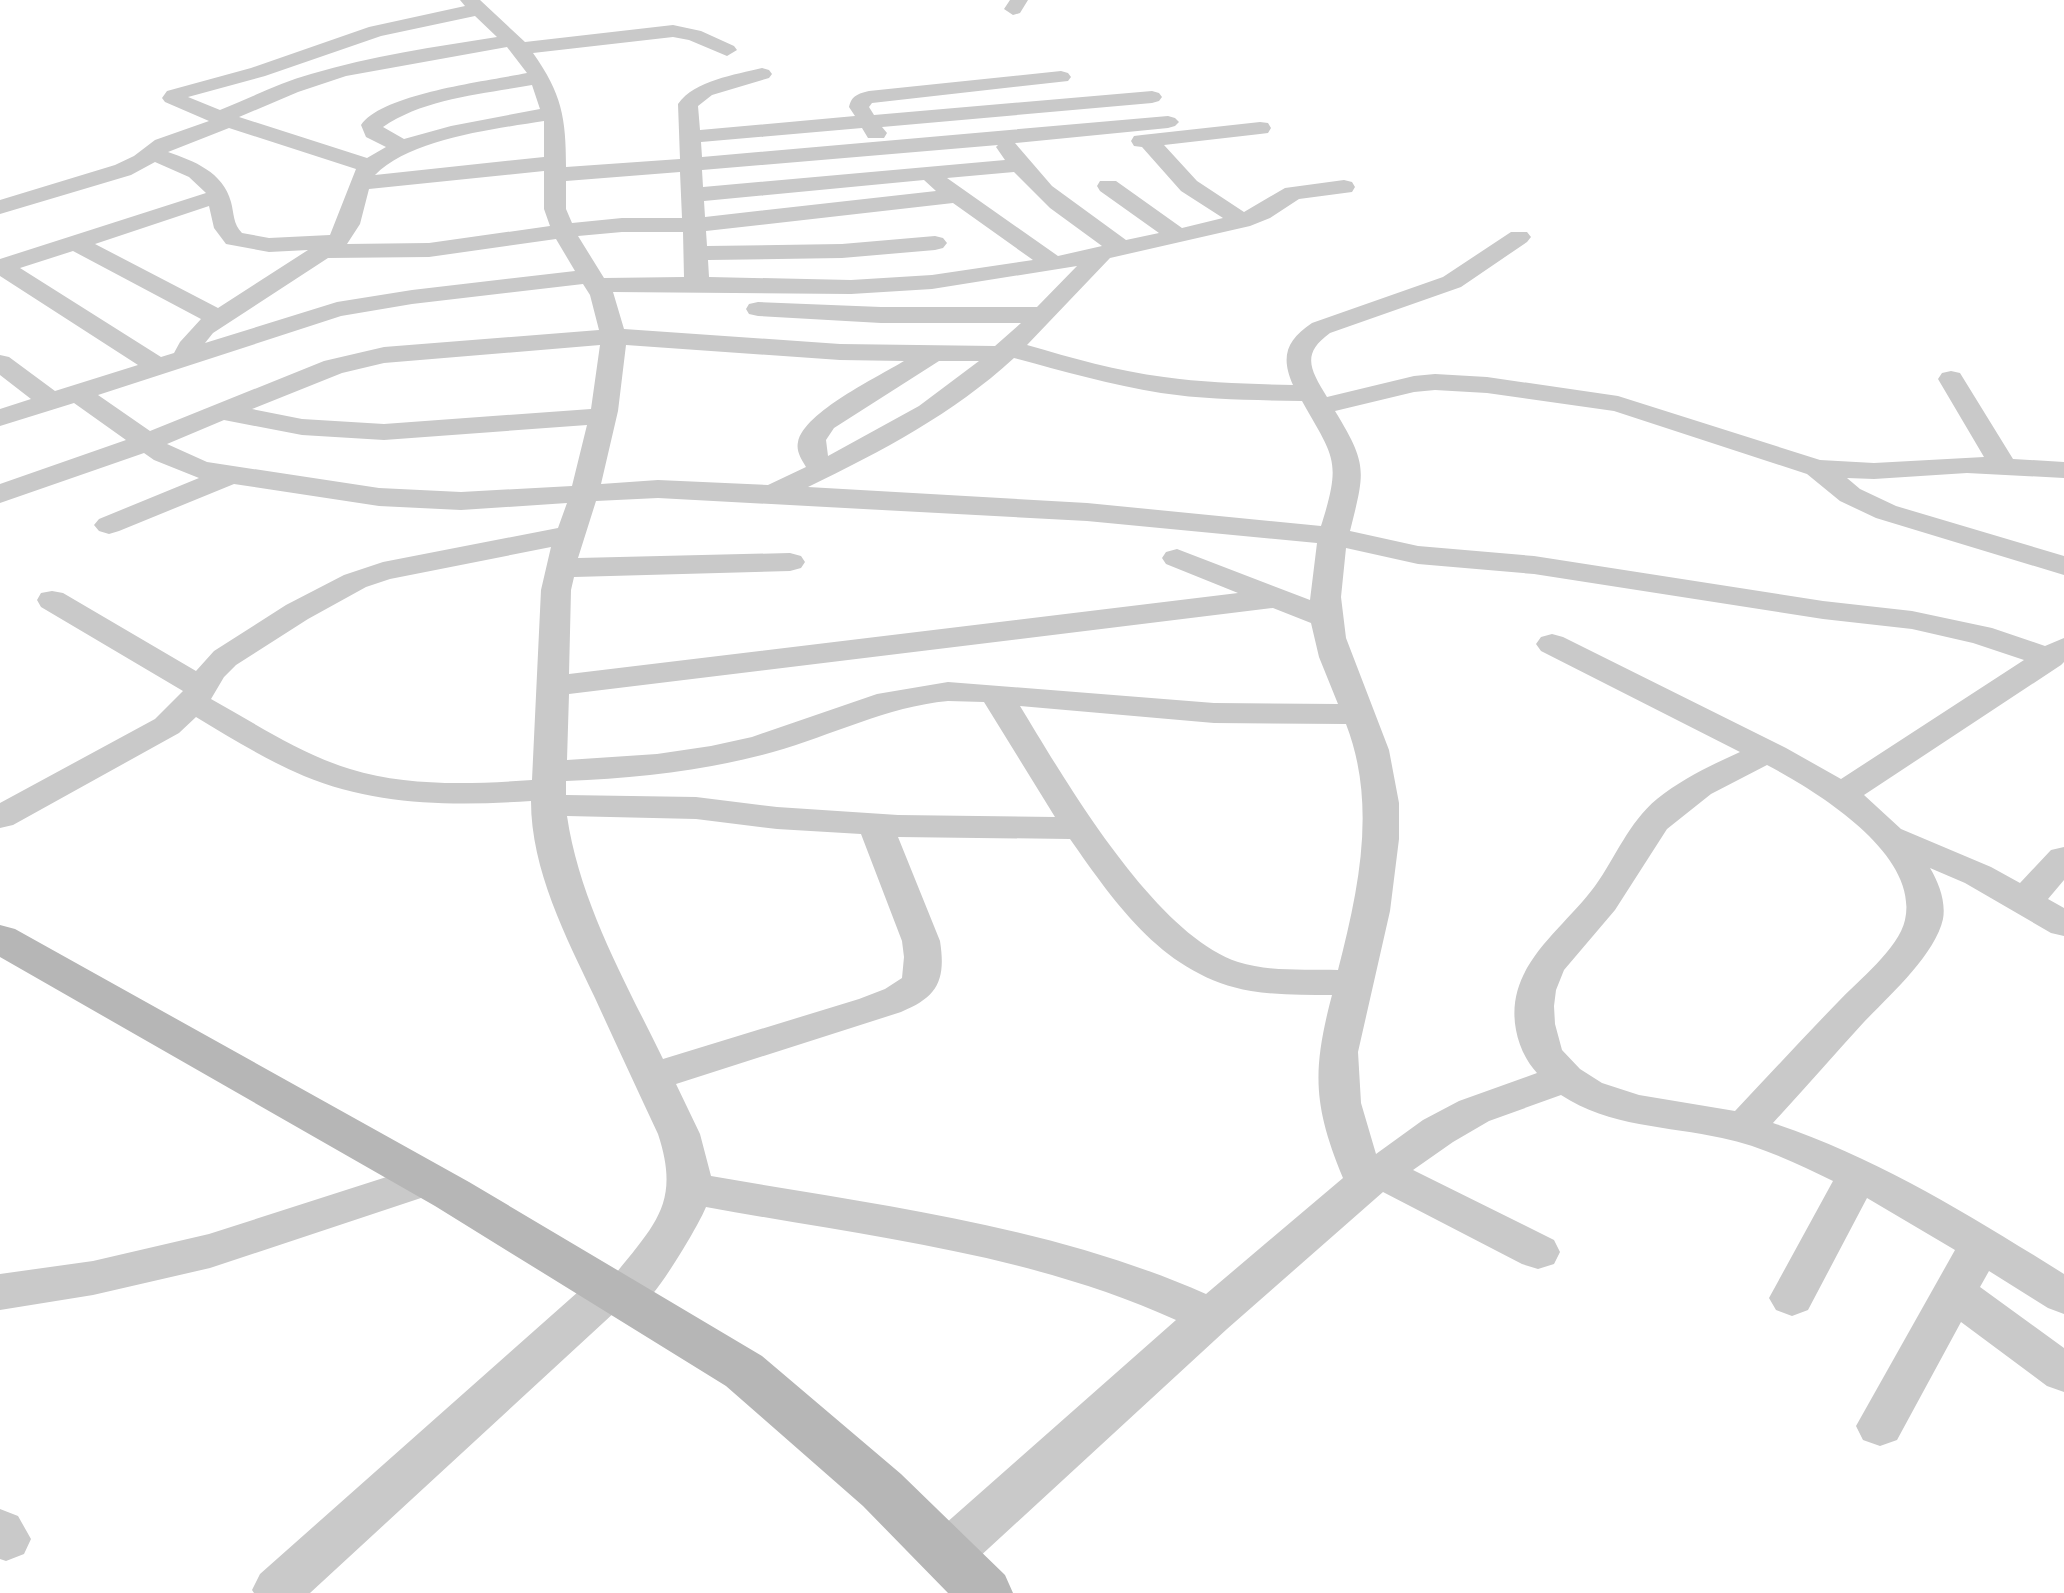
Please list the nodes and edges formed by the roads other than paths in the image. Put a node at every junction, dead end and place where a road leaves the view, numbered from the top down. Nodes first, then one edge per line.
1 (474, 5) edge
2 (517, 45) junction
3 (727, 50) dead end
4 (363, 66) junction
5 (762, 74) dead end
6 (540, 77) junction
7 (1061, 77) dead end
8 (967, 86) junction
9 (436, 99) junction
10 (984, 112) junction
11 (552, 114) junction
12 (224, 120) junction
13 (870, 122) junction
14 (789, 128) junction
15 (1260, 128) dead end
16 (1173, 130) junction
17 (689, 137) junction
18 (1002, 139) junction
19 (1148, 141) junction
20 (1093, 147) dead end
21 (405, 148) junction
22 (894, 149) junction
23 (151, 153) junction
24 (797, 157) junction
25 (690, 165) junction
26 (1018, 165) junction
27 (554, 169) junction
28 (365, 174) junction
29 (926, 174) junction
30 (807, 184) junction
31 (1108, 186) dead end
32 (1344, 187) dead end
33 (693, 195) junction
34 (953, 195) junction
35 (218, 196) junction
36 (0, 207) edge
37 (812, 214) junction
38 (1242, 221) junction
39 (695, 225) junction
40 (563, 231) junction
41 (1175, 234) junction
42 (1519, 237) dead end
43 (76, 243) junction
44 (935, 243) dead end
45 (331, 247) junction
46 (1112, 250) junction
47 (815, 252) junction
48 (696, 253) junction
49 (1054, 264) junction
50 (1, 267) edge
51 (697, 284) junction
52 (597, 287) junction
53 (1040, 315) junction
54 (219, 317) junction
55 (613, 336) junction
56 (1003, 351) junction
57 (932, 354) junction
58 (185, 357) junction
59 (157, 366) junction
60 (4, 370) edge
61 (1951, 379) dead end
62 (64, 397) junction
63 (1315, 400) junction
64 (223, 412) junction
65 (603, 416) junction
66 (0, 418) edge
67 (148, 442) junction
68 (2003, 466) junction
69 (1817, 468) junction
70 (821, 469) junction
71 (2064, 470) edge
72 (228, 476) junction
73 (585, 493) junction
74 (0, 494) edge
75 (772, 495) junction
76 (108, 525) dead end
77 (570, 534) junction
78 (1334, 536) junction
79 (1177, 558) dead end
80 (790, 562) dead end
81 (2064, 566) edge
82 (561, 568) junction
83 (1277, 598) junction
84 (52, 600) dead end
85 (1326, 618) junction
86 (919, 641) junction
87 (1552, 643) dead end
88 (2057, 653) edge
89 (551, 686) junction
90 (929, 693) junction
91 (996, 694) junction
92 (197, 695) junction
93 (1360, 713) junction
94 (1767, 752) junction
95 (549, 789) junction
96 (1840, 795) junction
97 (0, 817) edge
98 (875, 825) junction
99 (1079, 828) junction
100 (1885, 835) junction
101 (2064, 858) edge
102 (2025, 901) junction
103 (2064, 924) edge
104 (0, 939) edge
105 (1353, 983) junction
106 (652, 1077) junction
107 (1563, 1079) junction
108 (1744, 1128) junction
109 (1858, 1175) junction
110 (1373, 1177) junction
111 (427, 1180) junction
112 (689, 1188) junction
113 (1981, 1244) junction
114 (1538, 1252) dead end
115 (0, 1292) edge
116 (618, 1292) junction
117 (1954, 1293) junction
118 (2064, 1296) edge
119 (1792, 1298) dead end
120 (1211, 1316) junction
121 (2064, 1373) edge
122 (1880, 1426) dead end
123 (946, 1555) junction
124 (278, 1590) dead end
125 (985, 1593) edge

1 - 2 street
1 - 12 street
2 - 3 street
2 - 4 street
2 - 6 street
4 - 9 street
4 - 12 street
5 - 17 street
6 - 9 street
6 - 11 street
7 - 8 street
8 - 10 street
8 - 13 street
9 - 21 street
10 - 13 street
10 - 16 street
10 - 18 street
11 - 21 street
11 - 27 street
12 - 23 street
12 - 28 street
13 - 14 street
13 - 22 street
14 - 17 street
14 - 24 street
15 - 16 street
16 - 18 street
16 - 19 street
17 - 25 street
18 - 22 street
18 - 26 street
19 - 20 street
19 - 38 street
21 - 28 street
22 - 24 street
22 - 29 street
23 - 35 street
23 - 36 street
24 - 25 street
24 - 30 street
25 - 27 street
25 - 33 street
26 - 29 street
26 - 46 street
27 - 28 street
27 - 40 street
28 - 45 street
29 - 30 street
29 - 34 street
30 - 33 street
30 - 37 street
31 - 41 street
32 - 38 street
33 - 39 street
34 - 37 street
34 - 49 street
35 - 43 street
35 - 45 street
37 - 39 street
37 - 47 street
38 - 41 street
39 - 40 street
39 - 48 street
40 - 45 street
40 - 52 street
41 - 46 street
42 - 63 street
43 - 50 street
43 - 54 street
44 - 47 street
45 - 54 street
46 - 49 street
46 - 53 street
47 - 48 street
48 - 51 street
49 - 51 street
50 - 59 street
51 - 52 street
52 - 53 street
52 - 55 street
52 - 58 street
53 - 56 street
54 - 58 street
55 - 57 street
55 - 64 street
55 - 65 street
56 - 57 street
56 - 63 street
56 - 70 street
57 - 70 street
58 - 59 street
59 - 62 street
60 - 62 street
61 - 68 street
62 - 66 street
62 - 67 street
63 - 69 street
63 - 78 street
64 - 65 street
64 - 67 street
65 - 73 street
67 - 72 street
67 - 74 street
68 - 69 street
68 - 71 street
69 - 81 street
70 - 75 street
72 - 73 street
72 - 76 street
73 - 75 street
73 - 77 street
75 - 78 street
77 - 82 street
77 - 92 street
78 - 85 street
78 - 88 street
79 - 83 street
80 - 82 street
82 - 89 street
83 - 85 street
83 - 86 street
84 - 92 street
85 - 93 street
86 - 89 street
86 - 90 street
87 - 94 street
88 - 96 street
89 - 95 street
90 - 91 street
90 - 95 street
91 - 93 street
91 - 99 street
92 - 95 street
92 - 97 street
93 - 105 street
94 - 96 street
94 - 107 street
95 - 98 street
95 - 106 street
96 - 100 street
98 - 99 street
98 - 106 street
99 - 105 street
100 - 102 street
100 - 108 street
101 - 102 street
102 - 103 street
104 - 111 main road
105 - 110 street
106 - 112 street
107 - 108 street
107 - 110 street
108 - 109 street
109 - 113 street
109 - 119 street
110 - 114 street
110 - 120 street
111 - 115 street
111 - 116 main road
112 - 116 street
112 - 120 street
113 - 117 street
113 - 118 street
116 - 123 main road
116 - 124 street
117 - 121 street
117 - 122 street
120 - 123 street
123 - 125 main road

